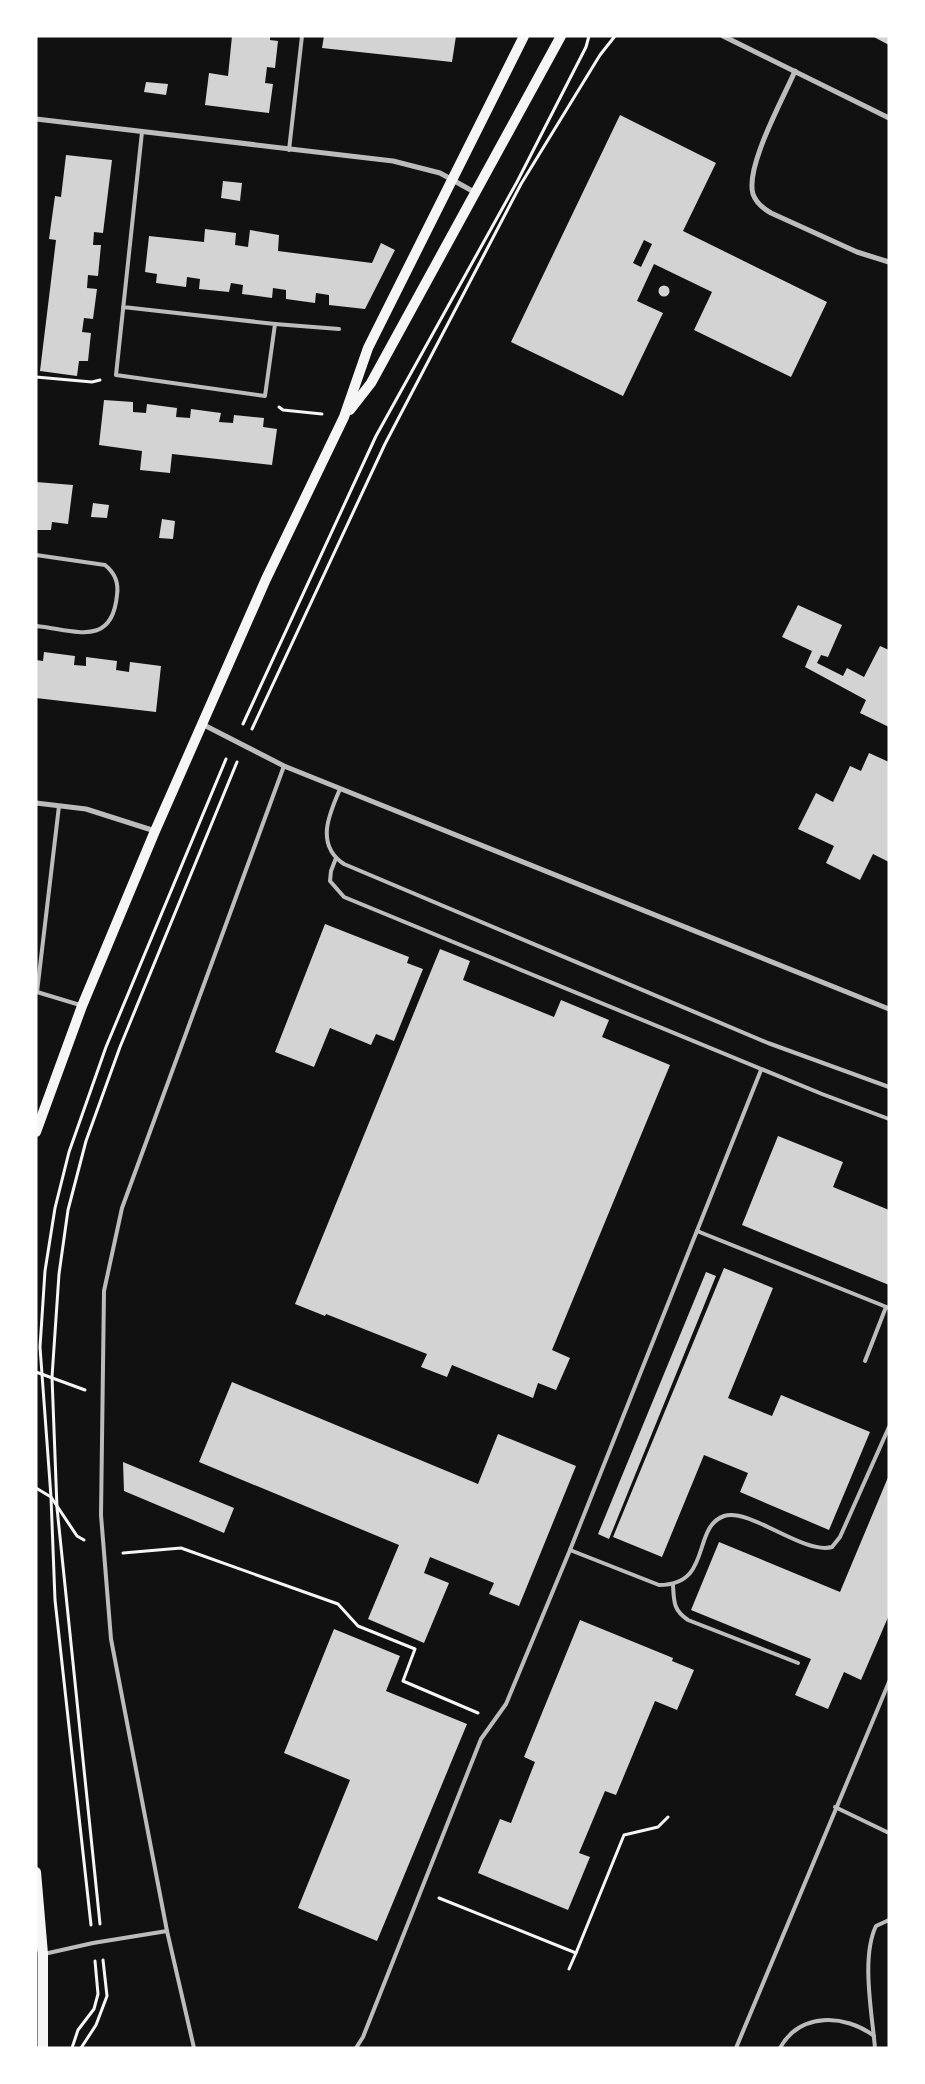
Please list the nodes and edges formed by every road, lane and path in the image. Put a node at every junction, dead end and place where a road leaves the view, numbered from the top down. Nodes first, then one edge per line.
1 (302, 36) edge
2 (524, 36) edge
3 (560, 36) edge
4 (589, 36) edge
5 (615, 36) edge
6 (723, 36) edge
7 (795, 72) junction
8 (889, 118) edge
9 (36, 119) edge
10 (142, 132) junction
11 (289, 150) junction
12 (453, 180) junction
13 (477, 193) junction
14 (889, 262) edge
15 (123, 307) junction
16 (275, 324) junction
17 (339, 329) dead end
18 (116, 375) junction
19 (36, 377) edge
20 (265, 396) junction
21 (344, 417) junction
22 (36, 556) edge
23 (36, 626) edge
24 (247, 717) dead end
25 (202, 724) junction
26 (244, 747) junction
27 (284, 766) junction
28 (340, 789) junction
29 (36, 803) edge
30 (59, 806) junction
31 (154, 831) junction
32 (336, 858) junction
33 (37, 992) edge
34 (82, 1006) junction
35 (889, 1009) edge
36 (762, 1070) junction
37 (889, 1087) edge
38 (889, 1119) edge
39 (36, 1132) edge
40 (697, 1231) junction
41 (887, 1307) edge
42 (865, 1361) dead end
43 (36, 1372) edge
44 (52, 1377) junction
45 (103, 1397) junction
46 (889, 1427) edge
47 (36, 1488) edge
48 (57, 1508) junction
49 (570, 1550) junction
50 (104, 1554) junction
51 (673, 1585) junction
52 (798, 1662) dead end
53 (889, 1682) edge
54 (493, 1720) junction
55 (835, 1807) junction
56 (668, 1817) dead end
57 (889, 1833) edge
58 (36, 1872) edge
59 (421, 1891) junction
60 (889, 1920) edge
61 (168, 1931) junction
62 (39, 1936) edge
63 (102, 1943) junction
64 (40, 1952) edge
65 (576, 1953) junction
66 (95, 1960) dead end
67 (569, 1969) dead end
68 (874, 2036) junction
69 (43, 2048) edge
70 (72, 2048) edge
71 (80, 2048) edge
72 (194, 2048) edge
73 (356, 2048) edge
74 (736, 2048) edge
75 (780, 2048) edge
76 (875, 2048) edge

1 - 11 lane
2 - 12 main road
3 - 13 main road
4 - 24 path
5 - 26 path
6 - 7 street
7 - 8 street
7 - 14 street
9 - 10 street
10 - 11 street
10 - 15 lane
11 - 12 street
12 - 13 street
12 - 21 main road
13 - 21 main road
15 - 16 lane
15 - 18 lane
16 - 17 lane
16 - 20 lane
18 - 19 path
18 - 20 lane
20 - 21 path
21 - 25 main road
22 - 23 lane
25 - 26 street
25 - 31 main road
26 - 27 street
26 - 44 path
27 - 28 street
27 - 45 lane
28 - 32 lane
28 - 35 street
29 - 30 street
30 - 31 street
30 - 33 lane
31 - 34 main road
32 - 36 lane
32 - 37 lane
33 - 34 lane
34 - 39 main road
36 - 38 lane
36 - 40 lane
40 - 41 lane
40 - 49 lane
41 - 42 lane
43 - 44 path
44 - 45 path
44 - 48 path
45 - 50 lane
46 - 51 lane
47 - 48 path
48 - 50 path
48 - 63 path
49 - 51 lane
49 - 54 lane
50 - 54 path
50 - 61 lane
51 - 52 lane
53 - 55 lane
54 - 59 lane
55 - 57 lane
55 - 74 lane
56 - 65 path
58 - 62 main road
59 - 65 path
59 - 73 lane
60 - 68 lane
61 - 63 lane
61 - 72 lane
62 - 64 main road
63 - 64 lane
63 - 71 path
64 - 69 main road
65 - 67 path
66 - 70 path
68 - 75 lane
68 - 76 lane

